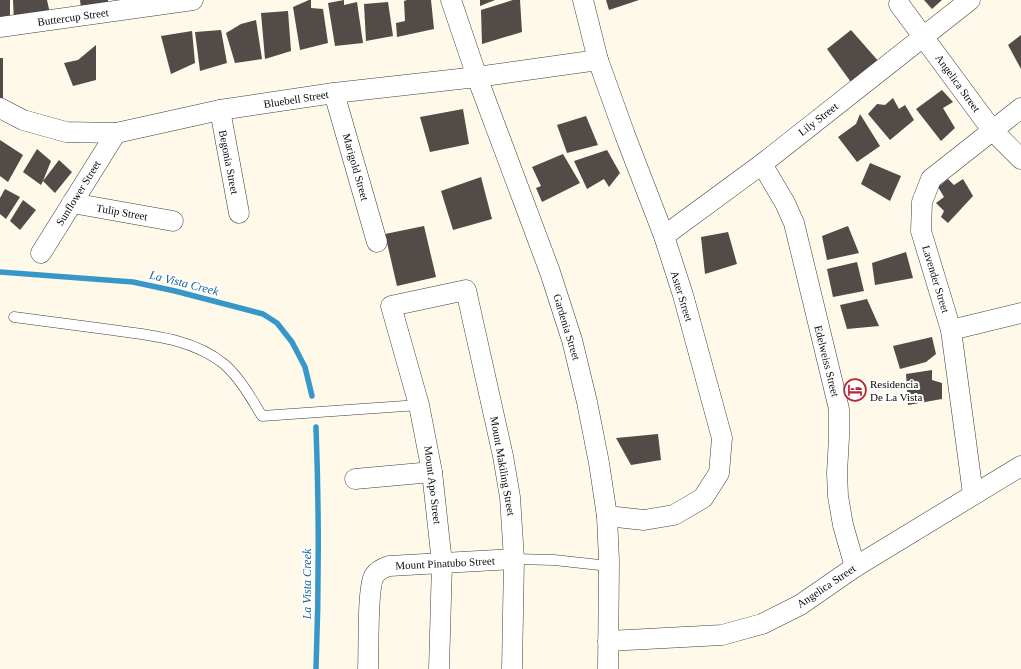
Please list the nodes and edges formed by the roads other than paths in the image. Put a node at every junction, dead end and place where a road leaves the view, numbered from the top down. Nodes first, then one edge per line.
1 (193, 0) edge
2 (451, 0) edge
3 (583, 0) edge
4 (970, 0) edge
5 (899, 4) dead end
6 (0, 27) edge
7 (923, 36) junction
8 (598, 60) junction
9 (478, 77) junction
10 (334, 93) junction
11 (0, 108) edge
12 (1021, 108) edge
13 (220, 110) junction
14 (992, 130) junction
15 (116, 132) junction
16 (1021, 159) edge
17 (762, 164) junction
18 (72, 203) junction
19 (239, 213) dead end
20 (173, 221) dead end
21 (664, 236) junction
22 (377, 242) dead end
23 (40, 253) dead end
24 (466, 290) joint
25 (1021, 313) edge
26 (14, 317) dead end
27 (951, 330) junction
28 (419, 406) junction
29 (1021, 466) edge
30 (432, 472) junction
31 (355, 479) dead end
32 (973, 494) junction
33 (607, 516) junction
34 (514, 559) junction
35 (442, 563) junction
36 (609, 566) junction
37 (855, 567) junction
38 (608, 641) junction
39 (368, 669) edge
40 (439, 669) edge
41 (512, 669) edge
42 (608, 669) edge

1 - 6 street, Buttercup Street
2 - 9 street, Gardenia Street
3 - 8 street, Aster Street
4 - 7 street, Lily Street
5 - 7 street, Angelica Street
7 - 14 street, Angelica Street
7 - 17 street, Lily Street
8 - 9 street, Bluebell Street
8 - 21 street, Aster Street
9 - 10 street, Bluebell Street
9 - 33 street, Gardenia Street
10 - 13 street, Bluebell Street
10 - 22 street, Marigold Street
11 - 15 street, Bluebell Street
12 - 14 street, Lavender Street
13 - 15 street, Bluebell Street
13 - 19 street, Begonia Street
14 - 16 street, Angelica Street
14 - 27 street, Lavender Street
15 - 18 street, Sunflower Street
17 - 21 street, Lily Street
17 - 37 street, Edelweiss Street
18 - 20 street, Tulip Street
18 - 23 street, Sunflower Street
21 - 33 street, Aster Street
24 - 28 street, Mount Apo Street
24 - 34 street, Mount Makiling Street
25 - 27 street
26 - 28 lane
27 - 32 street, Lavender Street
28 - 30 street, Mount Apo Street
29 - 32 street, Angelica Street
30 - 31 street
30 - 35 street, Mount Apo Street
32 - 37 street, Angelica Street
33 - 36 street, Gardenia Street
34 - 35 street, Mount Pinatubo Street
34 - 36 lane
34 - 41 street, Mount Makiling Street
35 - 39 street, Mount Pinatubo Street
35 - 40 street, Mount Apo Street
36 - 38 street, Gardenia Street
37 - 38 street, Angelica Street
38 - 42 street, Gardenia Street

